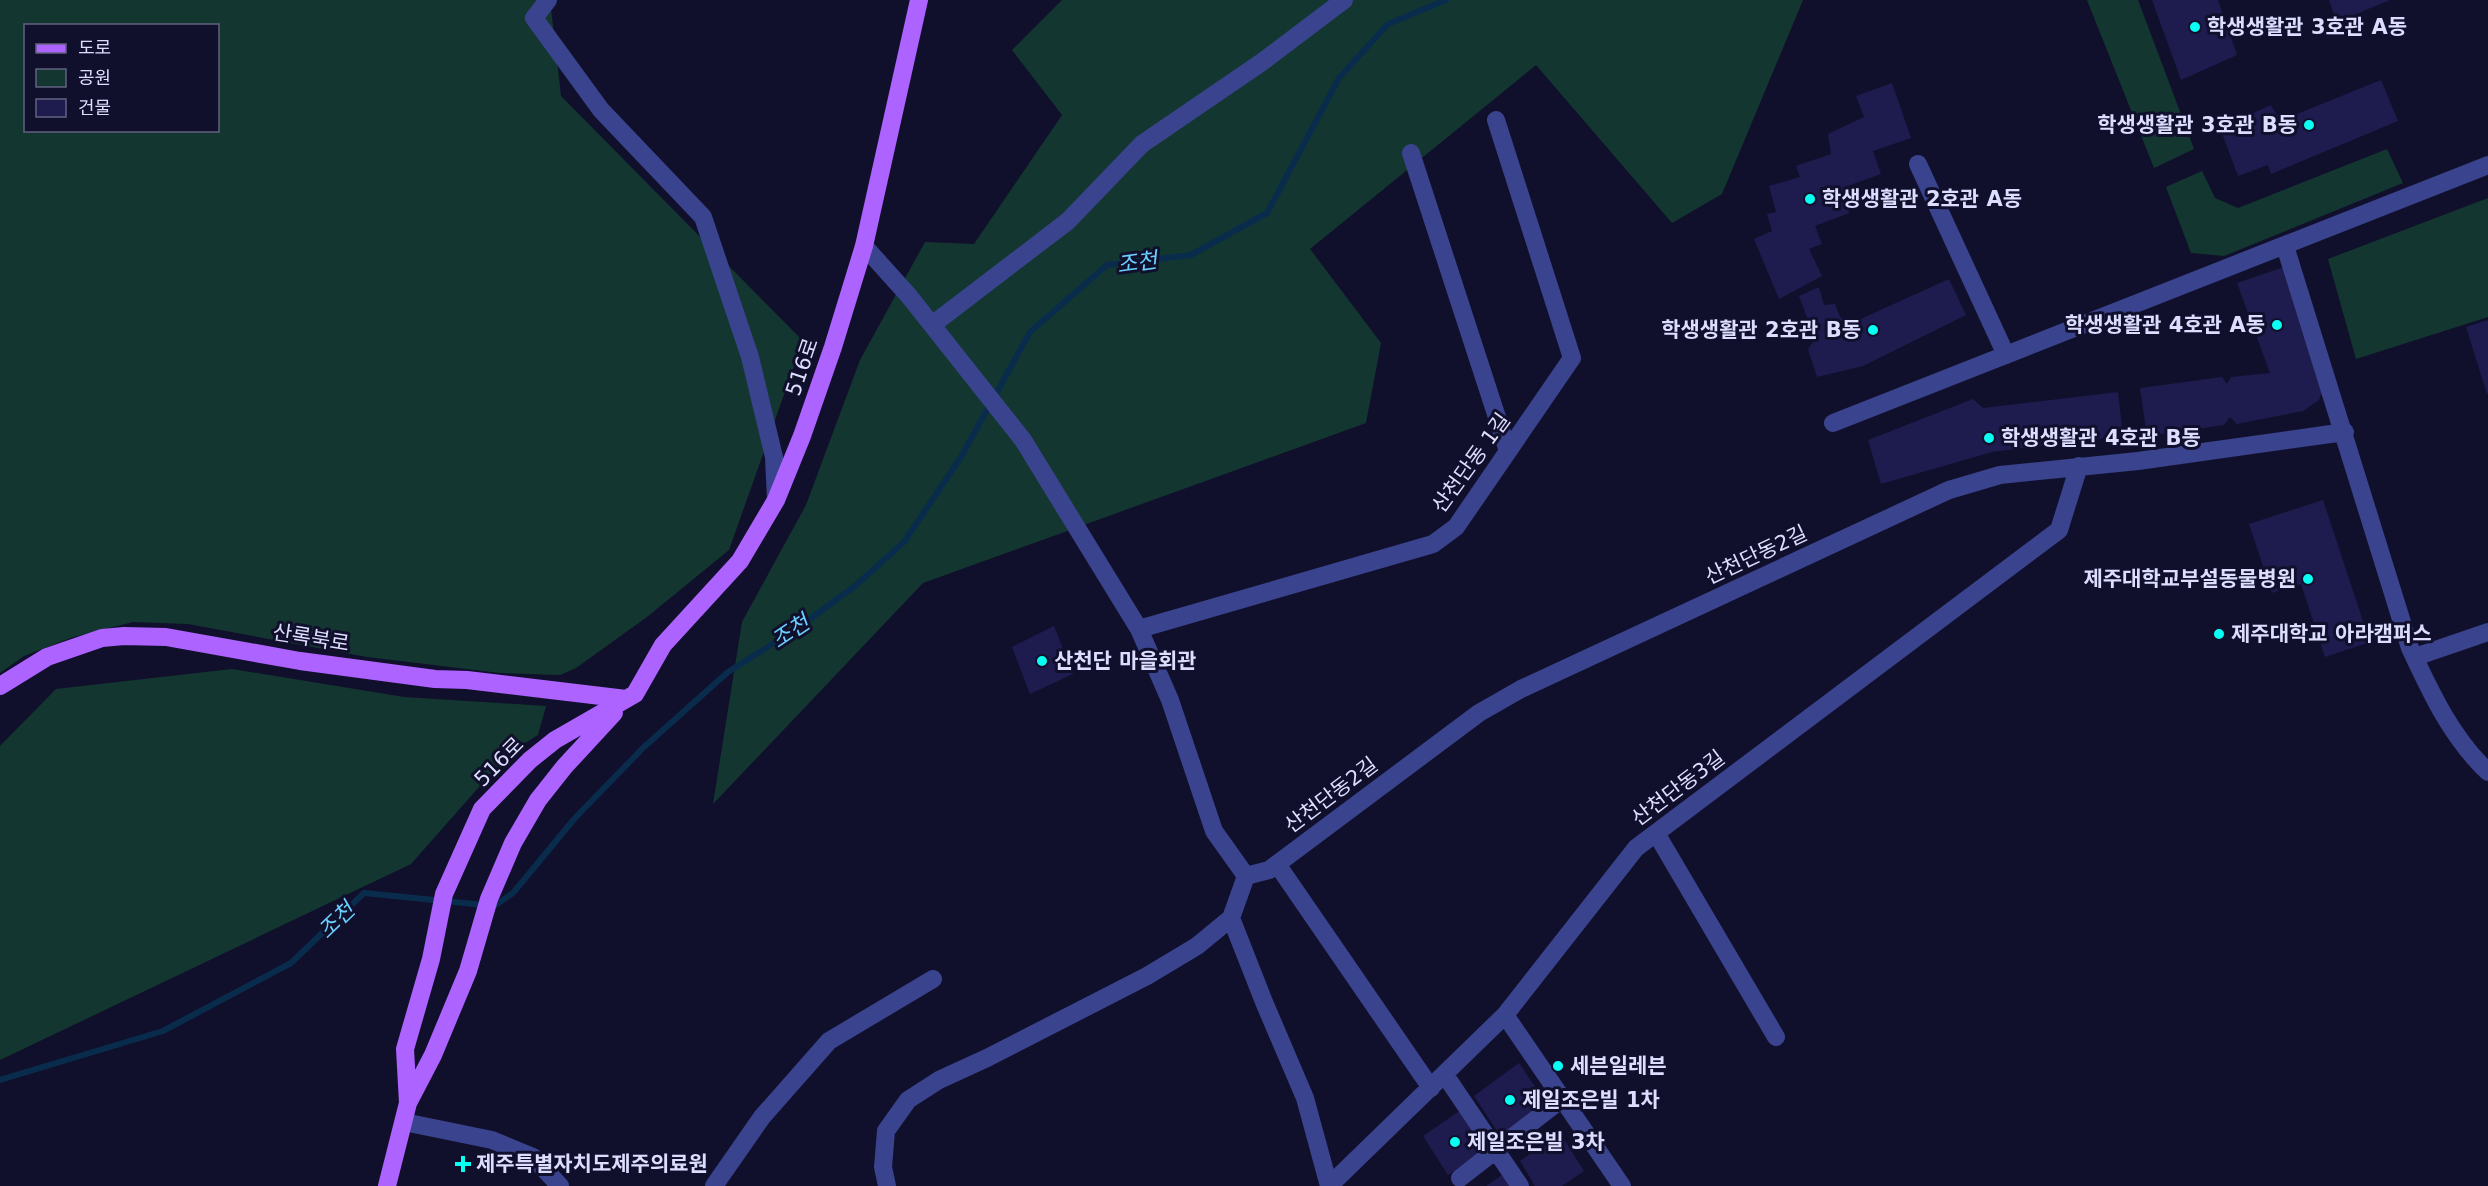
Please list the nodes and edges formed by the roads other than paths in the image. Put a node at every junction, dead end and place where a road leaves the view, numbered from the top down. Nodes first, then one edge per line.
1 (548, 0) edge
2 (919, 0) edge
3 (1344, 0) edge
4 (1496, 120) dead end
5 (1411, 153) dead end
6 (1918, 164) dead end
7 (2488, 165) edge
8 (864, 246) junction
9 (2285, 246) junction
10 (932, 325) junction
11 (2006, 355) junction
12 (1833, 423) dead end
13 (2345, 432) junction
14 (1508, 451) junction
15 (2079, 466) junction
16 (776, 501) junction
17 (1139, 629) junction
18 (2488, 632) edge
19 (2415, 657) junction
20 (0, 686) edge
21 (626, 699) junction
22 (2488, 772) edge
23 (1656, 833) junction
24 (1277, 864) junction
25 (1246, 876) junction
26 (1231, 918) junction
27 (933, 979) dead end
28 (1505, 1015) junction
29 (1776, 1037) dead end
30 (1445, 1075) junction
31 (1431, 1088) junction
32 (1563, 1098) junction
33 (408, 1103) junction
34 (404, 1122) junction
35 (1496, 1150) junction
36 (1460, 1178) dead end
37 (387, 1186) edge
38 (560, 1186) edge
39 (714, 1186) edge
40 (887, 1186) edge
41 (1329, 1186) edge
42 (1520, 1186) edge
43 (1623, 1186) edge

1 - 16 street
2 - 8 main road, 516로
3 - 10 street
4 - 14 street, 산천단동 1길
5 - 14 street
6 - 11 street
7 - 9 street
8 - 10 street
8 - 16 main road, 516로
9 - 11 street
9 - 13 street
10 - 17 street
11 - 12 street
13 - 15 street, 산천단동2길
13 - 19 street
14 - 17 street, 산천단동 1길
15 - 23 street, 산천단동3길
15 - 24 street, 산천단동2길
16 - 21 main road, 516로
17 - 25 street
18 - 19 street
19 - 22 street
20 - 21 main road, 산록북로
21 - 33 main road, 516로
21 - 33 main road, 516로
23 - 28 street, 산천단동3길
23 - 29 street
24 - 25 street, 산천단동2길
24 - 31 street
25 - 26 street
26 - 40 street
26 - 41 street
27 - 39 street
28 - 30 street, 산천단동3길
28 - 32 street
30 - 31 street, 산천단동3길
30 - 35 street
31 - 41 street, 산천단동3길
32 - 35 street
32 - 43 street
33 - 34 main road
34 - 37 main road
34 - 38 street
35 - 36 street
35 - 42 street

